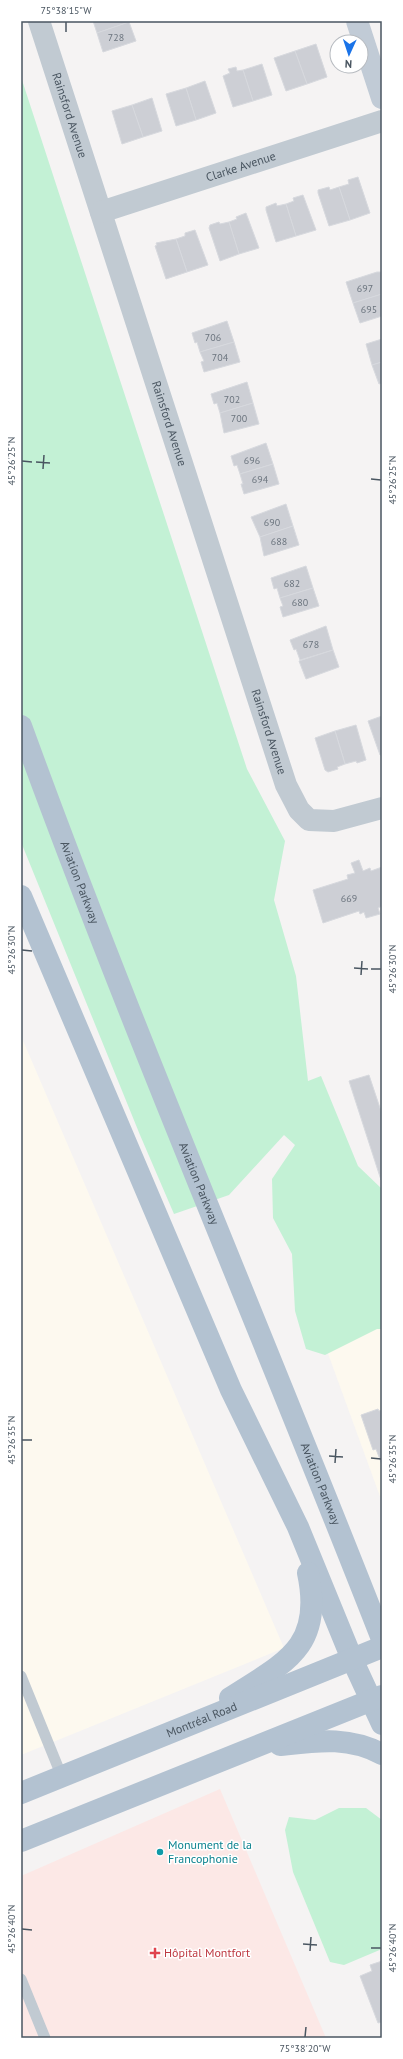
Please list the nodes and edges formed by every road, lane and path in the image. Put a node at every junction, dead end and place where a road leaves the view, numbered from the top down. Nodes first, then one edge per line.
1 (39, 21) edge
2 (357, 21) edge
3 (382, 98) edge
4 (382, 121) edge
5 (101, 212) junction
6 (21, 726) edge
7 (382, 808) edge
8 (21, 896) edge
9 (298, 1527) junction
10 (348, 1550) junction
11 (382, 1597) edge
12 (382, 1639) edge
13 (382, 1646) edge
14 (352, 1659) junction
15 (21, 1676) edge
16 (376, 1698) edge
17 (382, 1724) edge
18 (180, 1729) junction
19 (257, 1747) junction
20 (382, 1754) edge
21 (62, 1777) junction
22 (21, 1793) edge
23 (21, 1841) edge
24 (21, 1979) edge
25 (23, 1994) edge
26 (45, 2038) edge

1 - 5 street, Rainsford Avenue
2 - 3 street
4 - 5 street, Clarke Avenue
5 - 7 street, Rainsford Avenue
6 - 10 main road, Aviation Parkway
8 - 9 main road
9 - 14 main road
9 - 18 main road
10 - 11 main road
10 - 12 main road, Aviation Parkway
13 - 14 main road, Montréal Road
14 - 16 main road
14 - 18 main road, Montréal Road
15 - 21 lane
16 - 17 main road
16 - 19 main road
18 - 21 main road, Montréal Road
19 - 20 main road
19 - 23 main road
21 - 22 main road, Montréal Road
24 - 25 lane
25 - 26 lane

